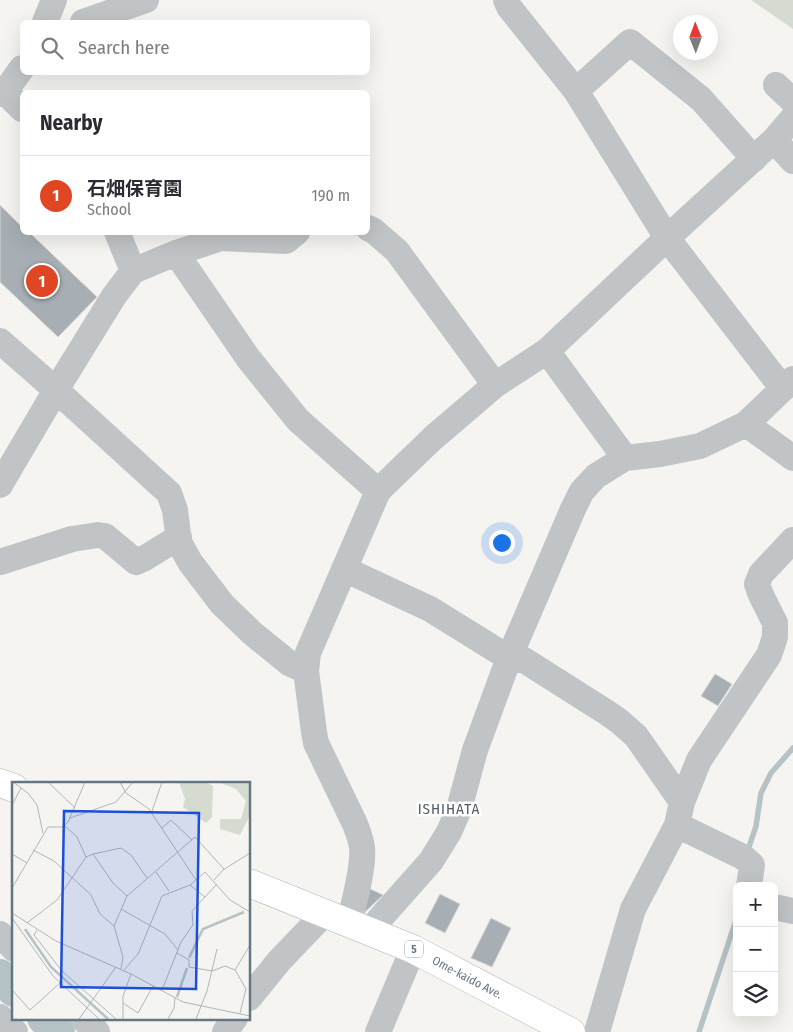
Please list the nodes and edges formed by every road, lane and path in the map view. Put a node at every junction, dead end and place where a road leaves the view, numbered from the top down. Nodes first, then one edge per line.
1 (54, 0) edge
2 (146, 0) edge
3 (509, 2) edge
4 (46, 20) edge
5 (89, 20) edge
6 (20, 73) edge
7 (576, 91) junction
8 (9, 98) edge
9 (793, 118) edge
10 (774, 140) junction
11 (754, 159) junction
12 (793, 160) edge
13 (370, 229) edge
14 (118, 235) edge
15 (293, 235) edge
16 (667, 238) junction
17 (176, 253) junction
18 (133, 271) junction
19 (0, 341) edge
20 (547, 351) junction
21 (788, 384) edge
22 (495, 385) junction
23 (56, 390) junction
24 (746, 424) junction
25 (625, 458) junction
26 (793, 458) edge
27 (0, 485) edge
28 (378, 491) junction
29 (178, 537) junction
30 (793, 540) edge
31 (0, 562) edge
32 (344, 569) junction
33 (509, 658) junction
34 (306, 671) junction
35 (0, 782) edge
36 (12, 787) edge
37 (680, 814) junction
38 (750, 882) edge
39 (250, 883) edge
40 (778, 908) edge
41 (793, 911) edge
42 (348, 922) junction
43 (0, 934) edge
44 (12, 947) edge
45 (413, 949) junction
46 (250, 997) edge
47 (0, 1016) edge
48 (84, 1020) edge
49 (234, 1020) edge
50 (539, 1025) edge
51 (15, 1032) edge
52 (96, 1032) edge
53 (225, 1032) edge
54 (378, 1032) edge
55 (571, 1032) edge
56 (597, 1032) edge

1 - 4 street
2 - 5 street
3 - 7 street
6 - 8 street
7 - 11 street
7 - 16 street
9 - 10 street
10 - 11 street
10 - 12 street
11 - 16 street
13 - 22 street
14 - 18 street
15 - 17 street
16 - 20 street
16 - 21 street
17 - 18 street
17 - 28 street
18 - 23 street
19 - 23 street
20 - 22 street
20 - 25 street
21 - 24 street
22 - 28 street
23 - 27 street
23 - 29 street
24 - 25 street
24 - 26 street
25 - 33 street
28 - 32 street
29 - 31 street
29 - 34 street
30 - 37 street
32 - 33 street
32 - 34 street
33 - 37 street
33 - 42 street
34 - 42 street
35 - 36 main road
37 - 38 street
37 - 56 street
39 - 42 main road, Ome-kaido Ave. / 5
40 - 41 street
42 - 45 main road, Ome-kaido Ave. / 5
42 - 46 street
43 - 44 street
45 - 50 main road, Ome-kaido Ave. / 5
45 - 54 street
47 - 51 street
48 - 52 street
49 - 53 street
50 - 55 main road, Ome-kaido Ave. / 5

